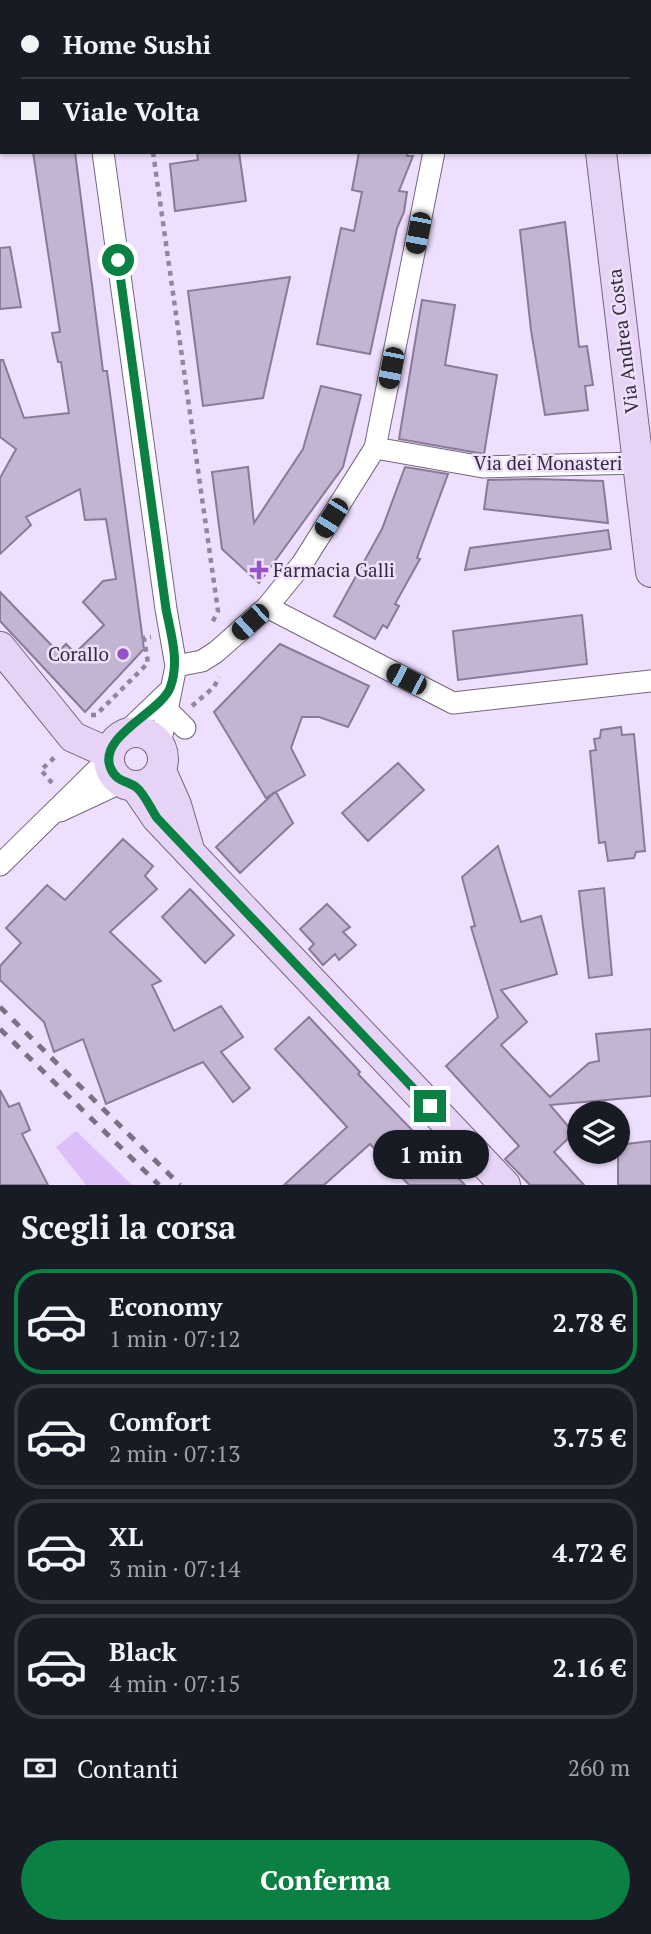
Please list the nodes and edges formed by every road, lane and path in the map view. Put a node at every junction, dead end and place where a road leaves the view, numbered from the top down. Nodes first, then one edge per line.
1 (103, 154) edge
2 (153, 154) edge
3 (434, 154) edge
4 (601, 154) edge
5 (375, 448) junction
6 (638, 463) junction
7 (651, 572) edge
8 (267, 607) junction
9 (213, 630) dead end
10 (144, 638) dead end
11 (0, 647) edge
12 (176, 666) junction
13 (219, 671) dead end
14 (651, 681) edge
15 (177, 710) junction
16 (88, 715) dead end
17 (60, 752) dead end
18 (130, 759) junction
19 (57, 789) dead end
20 (0, 865) edge
21 (505, 1185) edge

1 - 12 street
2 - 9 path
3 - 5 street
4 - 6 street, Via Andrea Costa
5 - 6 street, Via dei Monasteri
5 - 8 street
6 - 7 street, Via Andrea Costa
8 - 12 street
8 - 14 street
10 - 16 path
11 - 18 street
12 - 15 street
13 - 15 path
15 - 18 street
15 - 18 street
17 - 19 path
18 - 20 street
18 - 21 street

